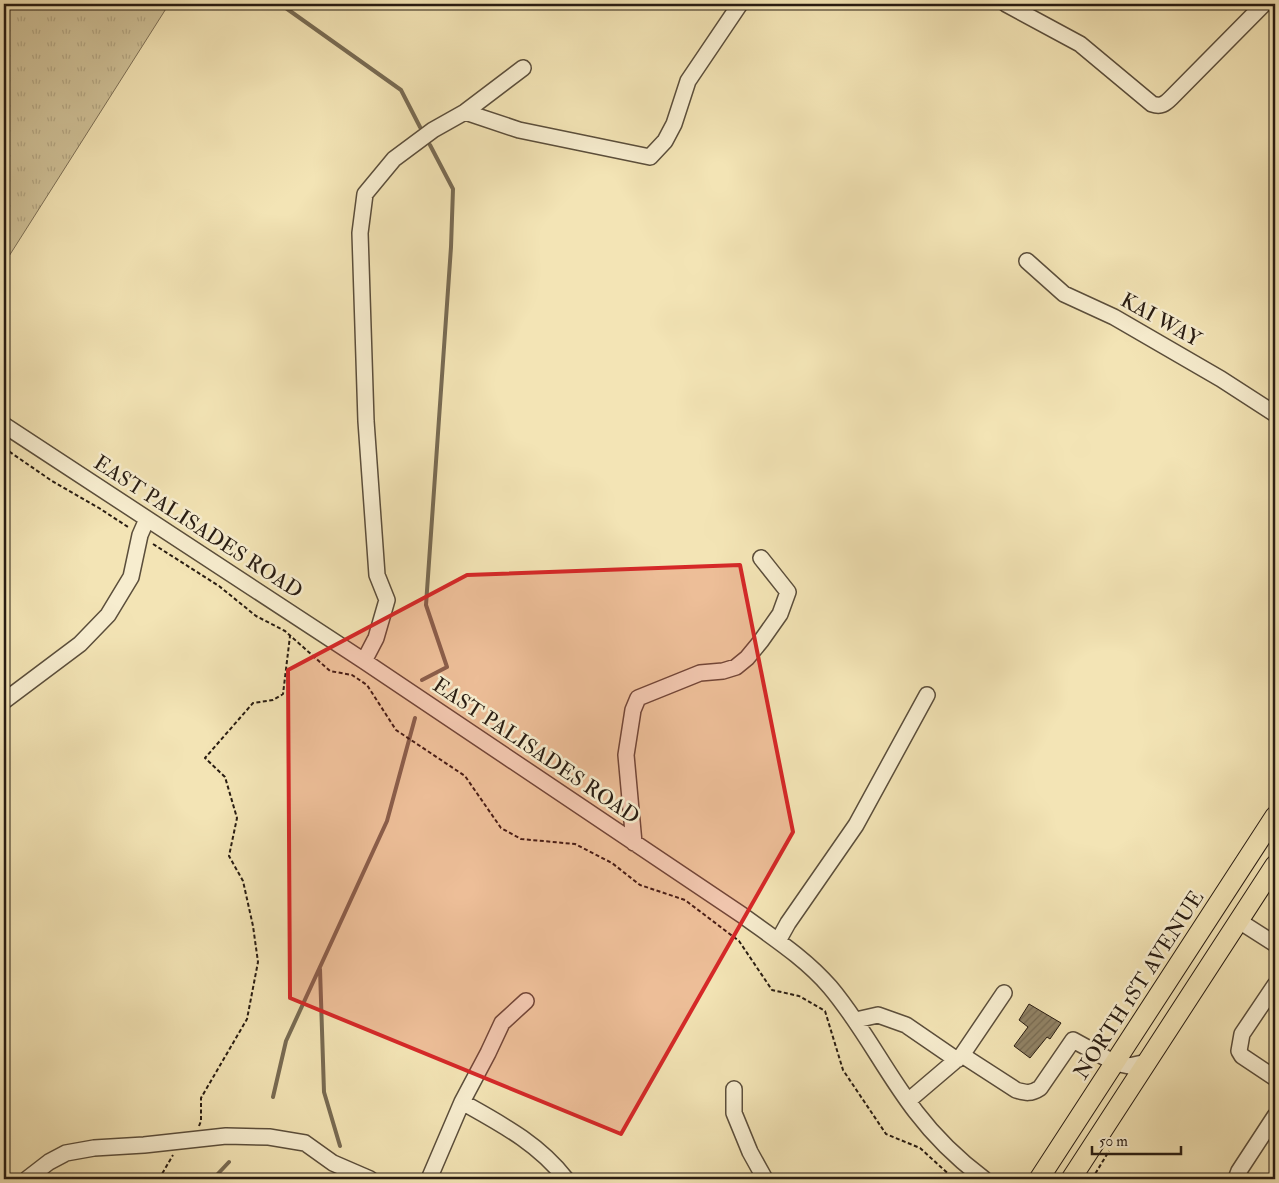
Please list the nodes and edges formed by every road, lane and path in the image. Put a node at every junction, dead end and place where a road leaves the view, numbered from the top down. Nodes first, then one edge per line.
1 (740, 4) edge
2 (1006, 4) edge
3 (1264, 4) edge
4 (523, 68) dead end
5 (465, 112) junction
6 (1027, 262) dead end
7 (1275, 414) edge
8 (4, 424) edge
9 (4, 448) edge
10 (147, 519) junction
11 (140, 534) junction
12 (761, 558) dead end
13 (290, 636) junction
14 (364, 661) junction
15 (927, 695) dead end
16 (4, 701) edge
17 (1275, 816) edge
18 (634, 843) junction
19 (1275, 865) edge
20 (1216, 908) junction
21 (1239, 921) junction
22 (778, 941) junction
23 (1275, 944) edge
24 (1275, 985) edge
25 (1004, 993) dead end
26 (526, 1001) dead end
27 (856, 1020) junction
28 (959, 1057) junction
29 (1147, 1062) junction
30 (1115, 1063) junction
31 (1275, 1078) edge
32 (734, 1089) dead end
33 (908, 1101) junction
34 (462, 1102) junction
35 (1275, 1116) edge
36 (185, 1140) junction
37 (27, 1179) edge
38 (159, 1179) edge
39 (370, 1179) edge
40 (429, 1179) edge
41 (566, 1179) edge
42 (764, 1179) edge
43 (954, 1179) edge
44 (984, 1179) edge
45 (1039, 1179) edge
46 (1071, 1179) edge
47 (1236, 1179) edge

1 - 5 street
2 - 3 street
4 - 5 street
5 - 14 street
6 - 7 street, KAI WAY
8 - 10 street, EAST PALISADES ROAD
9 - 11 path
10 - 11 street
10 - 14 street, EAST PALISADES ROAD
11 - 13 path
11 - 16 street
12 - 18 street
13 - 36 path
13 - 43 path
14 - 18 street, EAST PALISADES ROAD
15 - 22 street
17 - 20 main road, NORTH 1ST AVENUE
18 - 22 street, EAST PALISADES ROAD
19 - 21 main road
20 - 21 main road
20 - 30 main road, NORTH 1ST AVENUE
21 - 23 street
21 - 29 main road
22 - 27 street, EAST PALISADES ROAD
24 - 31 street
25 - 28 street
26 - 34 street
27 - 28 street
27 - 33 street, EAST PALISADES ROAD
28 - 30 street
28 - 33 street
29 - 30 street
29 - 46 main road
30 - 45 main road, NORTH 1ST AVENUE
32 - 42 street
33 - 44 street, EAST PALISADES ROAD
34 - 40 street
34 - 41 street
35 - 47 street
36 - 37 street
36 - 38 path
36 - 39 street

